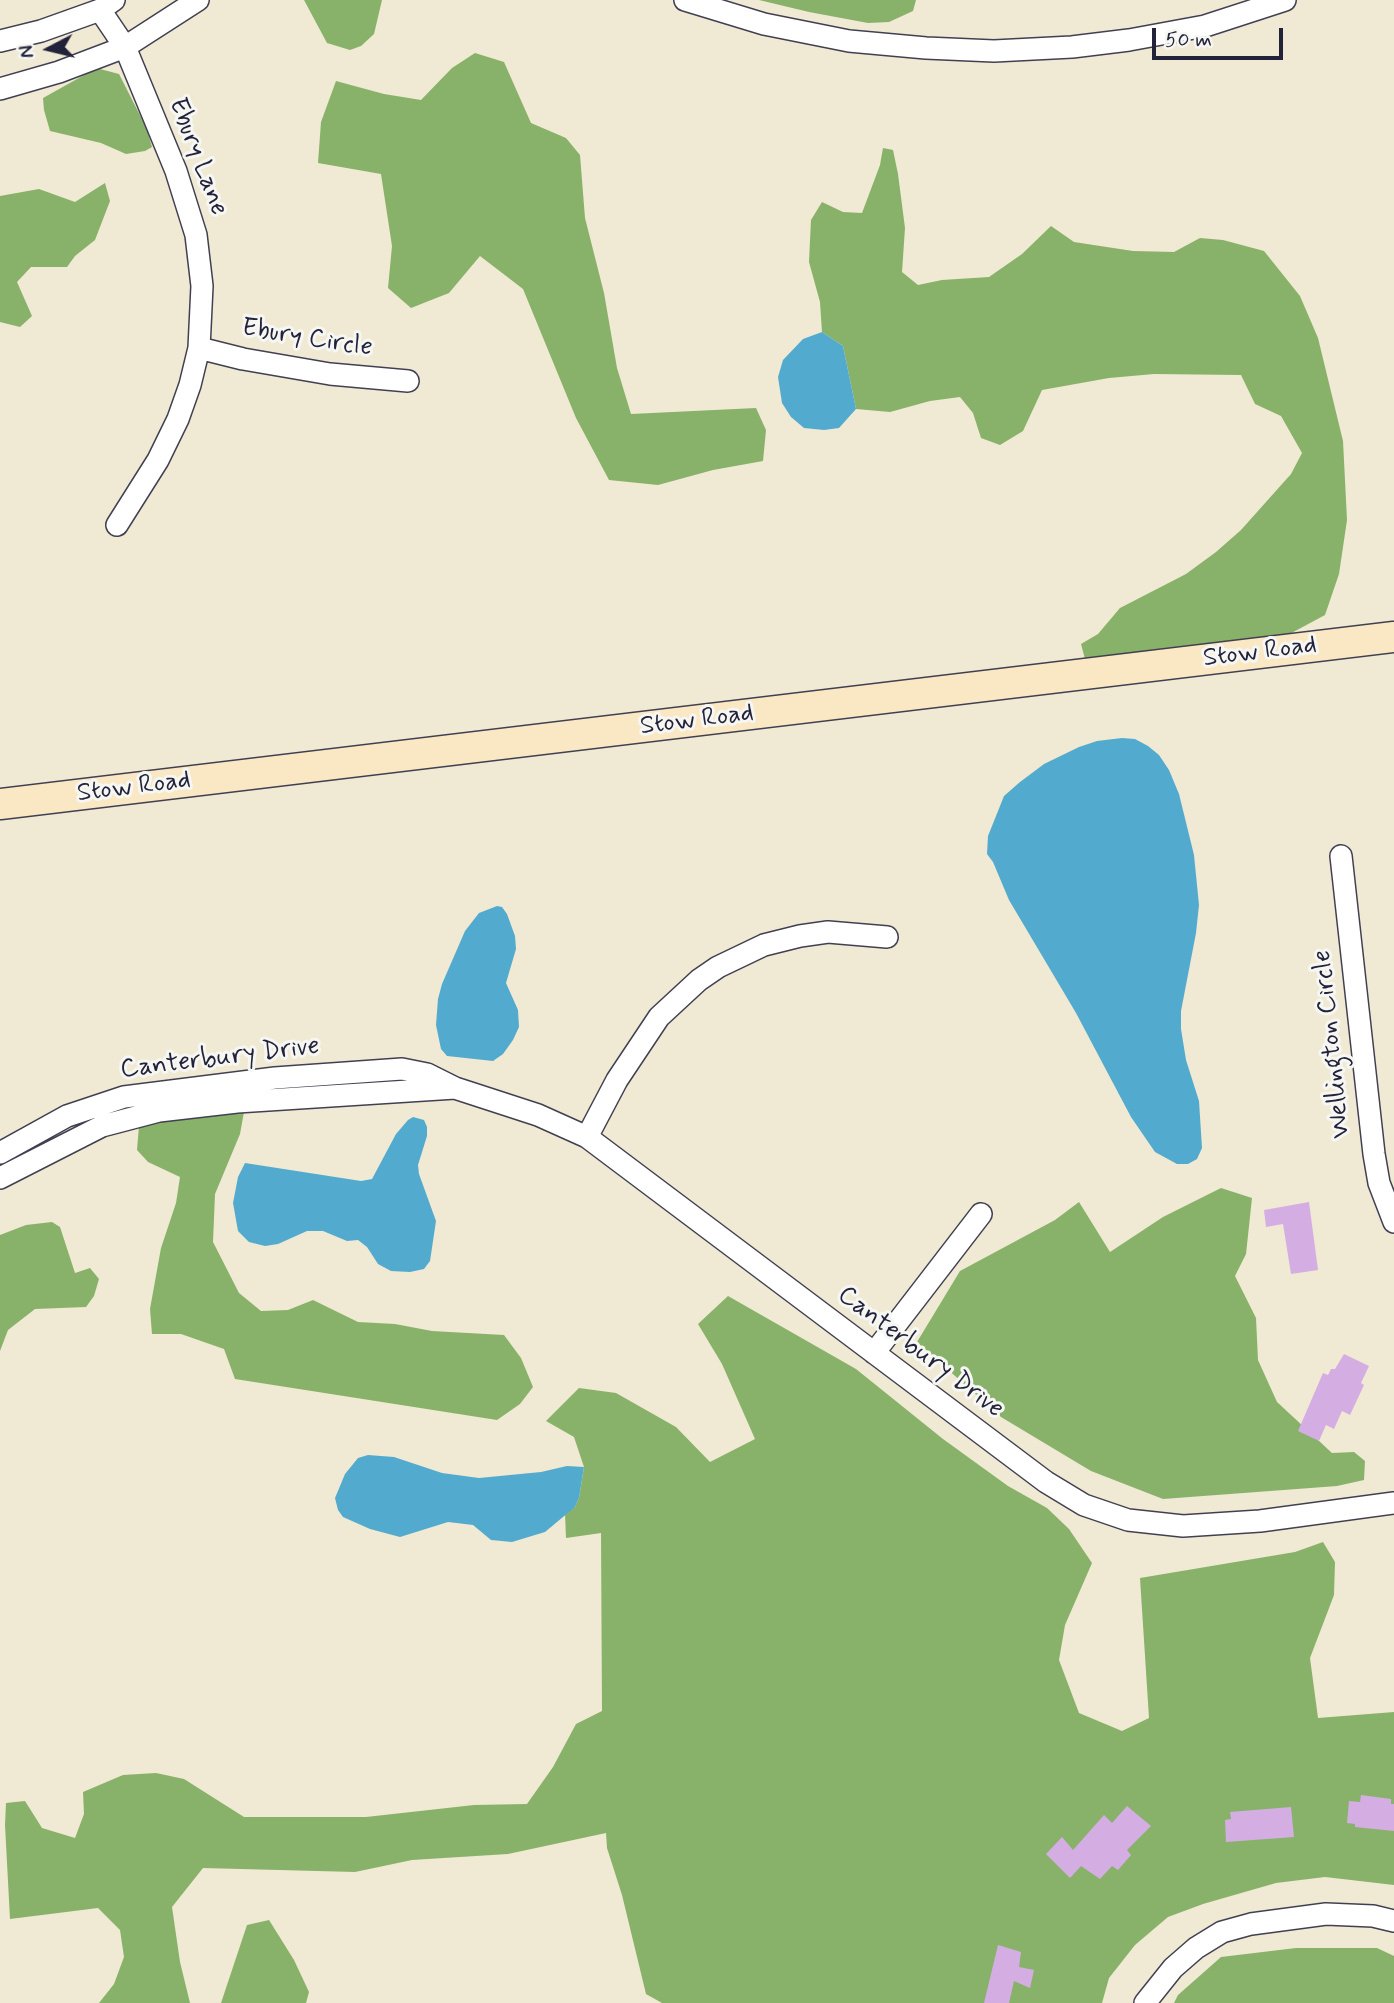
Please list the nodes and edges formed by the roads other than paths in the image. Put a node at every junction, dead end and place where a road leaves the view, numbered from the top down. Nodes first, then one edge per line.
1 (198, 0) edge
2 (685, 0) edge
3 (1285, 0) edge
4 (107, 5) edge
5 (0, 41) edge
6 (125, 47) junction
7 (0, 89) edge
8 (199, 348) junction
9 (408, 381) dead end
10 (117, 526) dead end
11 (1394, 637) edge
12 (0, 804) edge
13 (1341, 856) dead end
14 (887, 937) dead end
15 (348, 1072) junction
16 (455, 1088) junction
17 (253, 1091) junction
18 (349, 1094) junction
19 (144, 1104) junction
20 (587, 1137) junction
21 (0, 1153) edge
22 (0, 1178) edge
23 (981, 1214) dead end
24 (1394, 1222) edge
25 (874, 1353) junction
26 (1394, 1503) edge
27 (1394, 1920) edge
28 (1145, 2003) edge

1 - 6 street
2 - 3 street
4 - 5 street
4 - 6 street, Ebury Lane
6 - 7 street
6 - 8 street, Ebury Lane
8 - 9 street, Ebury Circle
8 - 10 street, Ebury Lane
11 - 12 street, Stow Road
13 - 24 street, Wellington Circle
14 - 20 street
15 - 16 street, Canterbury Drive
15 - 17 street, Canterbury Drive
15 - 18 street
16 - 18 street, Canterbury Drive
16 - 20 street, Canterbury Drive
17 - 18 street, Canterbury Drive
17 - 19 street, Canterbury Drive
19 - 21 street, Canterbury Drive
19 - 22 street, Canterbury Drive
20 - 25 street, Canterbury Drive
23 - 25 street
25 - 26 street, Canterbury Drive
27 - 28 street

